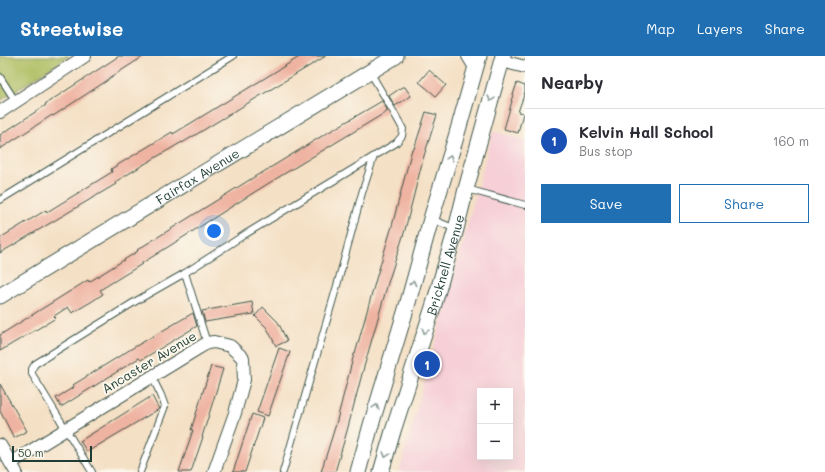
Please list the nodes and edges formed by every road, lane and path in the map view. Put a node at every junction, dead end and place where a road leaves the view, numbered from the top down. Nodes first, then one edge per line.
1 (84, 56) edge
2 (233, 56) edge
3 (396, 56) edge
4 (503, 59) edge
5 (475, 60) edge
6 (525, 68) edge
7 (370, 72) junction
8 (0, 77) edge
9 (16, 102) junction
10 (0, 112) edge
11 (374, 156) junction
12 (466, 189) junction
13 (0, 200) edge
14 (525, 205) edge
15 (430, 219) junction
16 (456, 229) junction
17 (185, 273) junction
18 (0, 296) edge
19 (208, 343) junction
20 (152, 377) junction
21 (370, 425) junction
22 (67, 429) junction
23 (393, 431) junction
24 (0, 445) edge
25 (13, 468) edge
26 (92, 472) edge
27 (140, 472) edge
28 (214, 472) edge
29 (283, 472) edge
30 (358, 472) edge
31 (382, 472) edge

1 - 9 street
2 - 13 lane
3 - 7 street, Fairfax Avenue
4 - 6 street
4 -> 12 street, Bricknell Avenue
15 -> 5 street, Bricknell Avenue
7 - 11 lane
7 - 18 street, Fairfax Avenue
8 - 9 lane
9 - 10 street
11 - 17 lane
11 - 29 lane
12 - 14 lane
12 - 16 street, Bricknell Avenue
15 - 16 lane
21 -> 15 street, Bricknell Avenue
16 -> 23 street, Bricknell Avenue
17 - 19 lane
17 - 22 lane
19 - 20 street, Ancaster Avenue
19 - 28 street, Ancaster Avenue
20 - 22 street, Ancaster Avenue
20 - 27 lane
21 - 23 street
21 - 30 street, Bricknell Avenue
22 - 25 street, Ancaster Avenue
22 - 26 lane
23 -> 31 street, Bricknell Avenue
24 - 25 street, Ancaster Avenue

